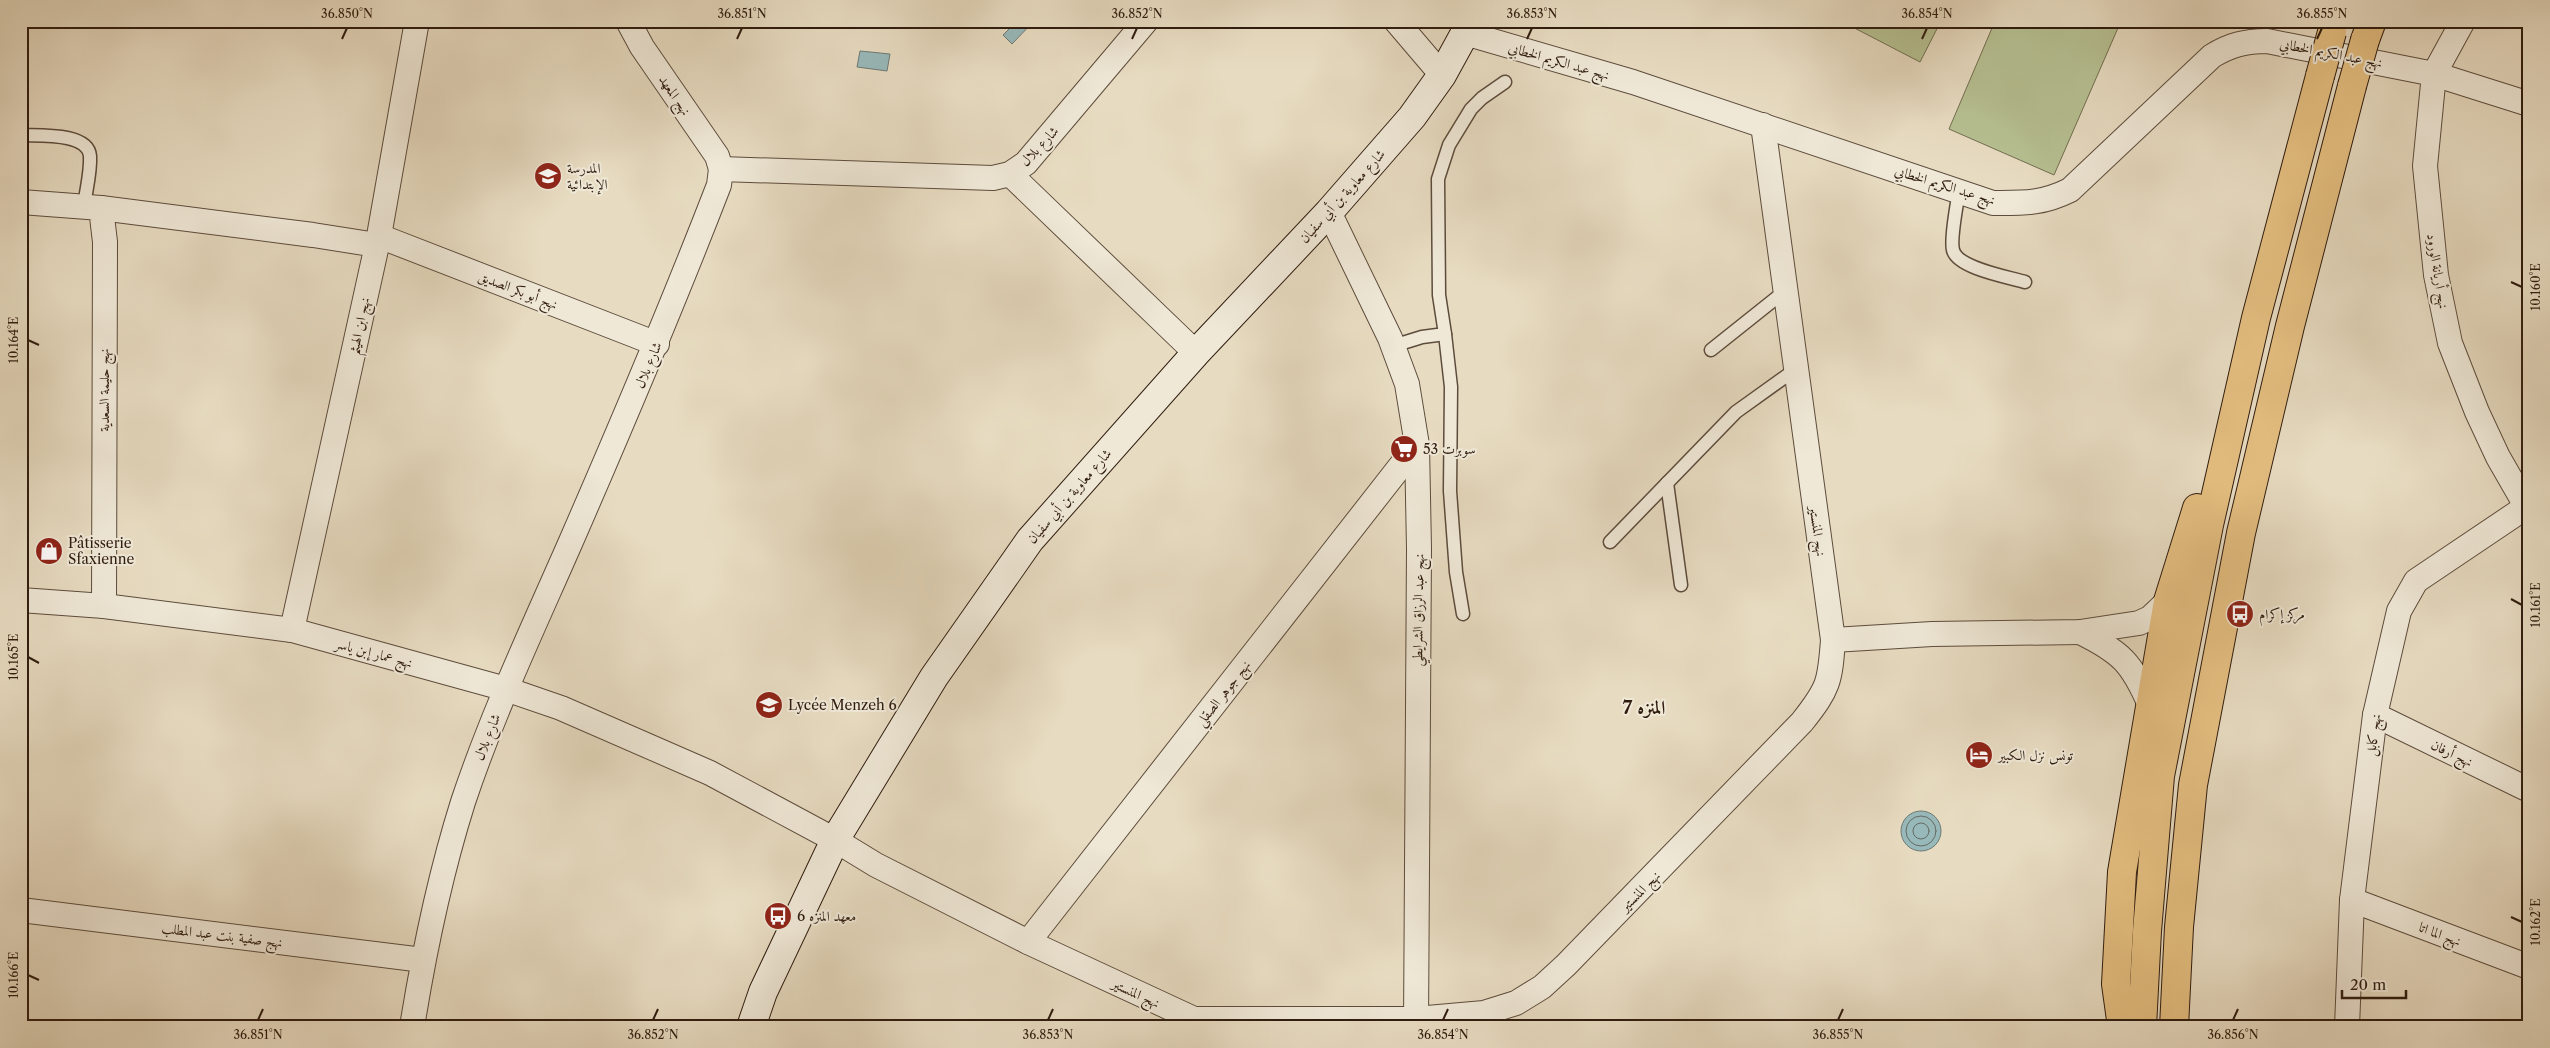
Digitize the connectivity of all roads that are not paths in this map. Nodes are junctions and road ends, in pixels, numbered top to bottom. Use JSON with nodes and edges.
{"nodes":[{"id":1,"x":417,"y":21,"type":"edge"},
{"id":2,"x":628,"y":21,"type":"edge"},
{"id":3,"x":1146,"y":21,"type":"edge"},
{"id":4,"x":1396,"y":21,"type":"edge"},
{"id":5,"x":2463,"y":21,"type":"edge"},
{"id":6,"x":1466,"y":27,"type":"edge"},
{"id":7,"x":2334,"y":27,"type":"edge"},
{"id":8,"x":2368,"y":31,"type":"edge"},
{"id":9,"x":2434,"y":74,"type":"junction"},
{"id":10,"x":1442,"y":75,"type":"junction"},
{"id":11,"x":1505,"y":82,"type":"dead end"},
{"id":12,"x":2529,"y":104,"type":"edge"},
{"id":13,"x":1762,"y":125,"type":"junction"},
{"id":14,"x":21,"y":135,"type":"edge"},
{"id":15,"x":721,"y":169,"type":"junction"},
{"id":16,"x":1010,"y":174,"type":"junction"},
{"id":17,"x":1959,"y":191,"type":"junction"},
{"id":18,"x":21,"y":202,"type":"edge"},
{"id":19,"x":84,"y":206,"type":"junction"},
{"id":20,"x":1330,"y":212,"type":"junction"},
{"id":21,"x":378,"y":241,"type":"junction"},
{"id":22,"x":2025,"y":282,"type":"dead end"},
{"id":23,"x":1785,"y":291,"type":"junction"},
{"id":24,"x":2256,"y":318,"type":"junction"},
{"id":25,"x":1445,"y":334,"type":"junction"},
{"id":26,"x":657,"y":344,"type":"junction"},
{"id":27,"x":1393,"y":346,"type":"junction"},
{"id":28,"x":1711,"y":350,"type":"dead end"},
{"id":29,"x":1196,"y":353,"type":"junction"},
{"id":30,"x":1796,"y":369,"type":"junction"},
{"id":31,"x":1417,"y":445,"type":"junction"},
{"id":32,"x":1668,"y":483,"type":"junction"},
{"id":33,"x":2527,"y":509,"type":"edge"},
{"id":34,"x":1610,"y":542,"type":"dead end"},
{"id":35,"x":1681,"y":585,"type":"dead end"},
{"id":36,"x":21,"y":600,"type":"edge"},
{"id":37,"x":2168,"y":601,"type":"junction"},
{"id":38,"x":104,"y":606,"type":"junction"},
{"id":39,"x":1463,"y":614,"type":"dead end"},
{"id":40,"x":292,"y":630,"type":"junction"},
{"id":41,"x":2080,"y":632,"type":"junction"},
{"id":42,"x":1833,"y":640,"type":"junction"},
{"id":43,"x":506,"y":689,"type":"junction"},
{"id":44,"x":2150,"y":705,"type":"junction"},
{"id":45,"x":2375,"y":715,"type":"junction"},
{"id":46,"x":2529,"y":790,"type":"edge"},
{"id":47,"x":836,"y":840,"type":"junction"},
{"id":48,"x":2352,"y":900,"type":"junction"},
{"id":49,"x":21,"y":910,"type":"edge"},
{"id":50,"x":1028,"y":942,"type":"junction"},
{"id":51,"x":423,"y":960,"type":"junction"},
{"id":52,"x":2529,"y":967,"type":"edge"},
{"id":53,"x":1194,"y":1023,"type":"edge"},
{"id":54,"x":1416,"y":1023,"type":"edge"},
{"id":55,"x":412,"y":1027,"type":"edge"},
{"id":56,"x":750,"y":1027,"type":"edge"},
{"id":57,"x":2122,"y":1027,"type":"edge"},
{"id":58,"x":2142,"y":1027,"type":"edge"},
{"id":59,"x":2174,"y":1027,"type":"edge"},
{"id":60,"x":2347,"y":1027,"type":"edge"}],
"edges":[{"from":1,"to":21,"type":"street","name":"نهج ابن الهيثم"},
{"from":2,"to":15,"type":"street","name":"نهج المعهد"},
{"from":3,"to":16,"type":"street","name":"شارع بلال"},
{"from":4,"to":10,"type":"street"},
{"from":5,"to":9,"type":"street","name":"نهج أريانة الورود"},
{"from":6,"to":10,"type":"main road","name":"شارع معاوية بن أبي سفيان"},
{"from":6,"to":13,"type":"street","name":"نهج عبد الكريم الخطابي"},
{"from":7,"to":24,"type":"highway","bridge":true},
{"from":8,"to":59,"type":"highway","bridge":true},
{"from":9,"to":12,"type":"street","name":"نهج عبد الكريم الخطابي"},
{"from":9,"to":17,"type":"street","name":"نهج عبد الكريم الخطابي"},
{"from":9,"to":33,"type":"street","name":"نهج أريانة الورود"},
{"from":10,"to":20,"type":"main road","name":"شارع معاوية بن أبي سفيان"},
{"from":11,"to":25,"type":"lane"},
{"from":13,"to":17,"type":"street","name":"نهج عبد الكريم الخطابي"},
{"from":13,"to":23,"type":"street","name":"نهج المنستير"},
{"from":14,"to":19,"type":"lane"},
{"from":15,"to":16,"type":"street","name":"شارع بلال"},
{"from":15,"to":26,"type":"street","name":"شارع بلال"},
{"from":16,"to":29,"type":"street"},
{"from":17,"to":22,"type":"lane"},
{"from":18,"to":19,"type":"street"},
{"from":19,"to":21,"type":"street","name":"نهج أبو بكر الصديق"},
{"from":19,"to":38,"type":"street","name":"نهج حليمة السعدية"},
{"from":20,"to":27,"type":"street","name":"نهج عبد الرزاق الشرايطي"},
{"from":20,"to":29,"type":"main road","name":"شارع معاوية بن أبي سفيان"},
{"from":21,"to":26,"type":"street","name":"نهج أبو بكر الصديق"},
{"from":21,"to":40,"type":"street","name":"نهج ابن الهيثم"},
{"from":23,"to":28,"type":"lane"},
{"from":23,"to":30,"type":"street","name":"نهج المنستير"},
{"from":24,"to":37,"type":"highway"},
{"from":24,"to":58,"type":"highway"},
{"from":25,"to":27,"type":"lane"},
{"from":25,"to":39,"type":"lane"},
{"from":26,"to":43,"type":"street","name":"شارع بلال"},
{"from":27,"to":31,"type":"street","name":"نهج عبد الرزاق الشرايطي"},
{"from":29,"to":47,"type":"main road","name":"شارع معاوية بن أبي سفيان"},
{"from":30,"to":32,"type":"lane"},
{"from":30,"to":42,"type":"street","name":"نهج المنستير"},
{"from":31,"to":50,"type":"street","name":"نهج جوهر الصقلي"},
{"from":31,"to":54,"type":"street","name":"نهج عبد الرزاق الشرايطي"},
{"from":32,"to":34,"type":"lane"},
{"from":32,"to":35,"type":"lane"},
{"from":33,"to":45,"type":"street","name":"نهج كابل"},
{"from":36,"to":38,"type":"street","name":"نهج عمار إبن ياسر"},
{"from":37,"to":41,"type":"street"},
{"from":37,"to":44,"type":"highway"},
{"from":38,"to":40,"type":"street","name":"نهج عمار إبن ياسر"},
{"from":40,"to":43,"type":"street","name":"نهج عمار إبن ياسر"},
{"from":41,"to":42,"type":"street"},
{"from":41,"to":44,"type":"street"},
{"from":42,"to":54,"type":"street","name":"نهج المنستير"},
{"from":43,"to":47,"type":"street","name":"نهج عمار إبن ياسر"},
{"from":43,"to":51,"type":"street","name":"شارع بلال"},
{"from":44,"to":57,"type":"highway"},
{"from":45,"to":46,"type":"street","name":"نهج أرفان"},
{"from":45,"to":48,"type":"street","name":"نهج كابل"},
{"from":47,"to":50,"type":"street","name":"نهج المنستير"},
{"from":47,"to":56,"type":"main road","name":"شارع معاوية بن أبي سفيان"},
{"from":48,"to":52,"type":"street","name":"نهج الما اتا"},
{"from":48,"to":60,"type":"street","name":"نهج كابل"},
{"from":49,"to":51,"type":"street","name":"نهج صفية بنت عبد المطلب"},
{"from":50,"to":53,"type":"street","name":"نهج المنستير"},
{"from":51,"to":55,"type":"street","name":"شارع بلال"},
{"from":53,"to":54,"type":"street","name":"نهج المنستير"}]}
